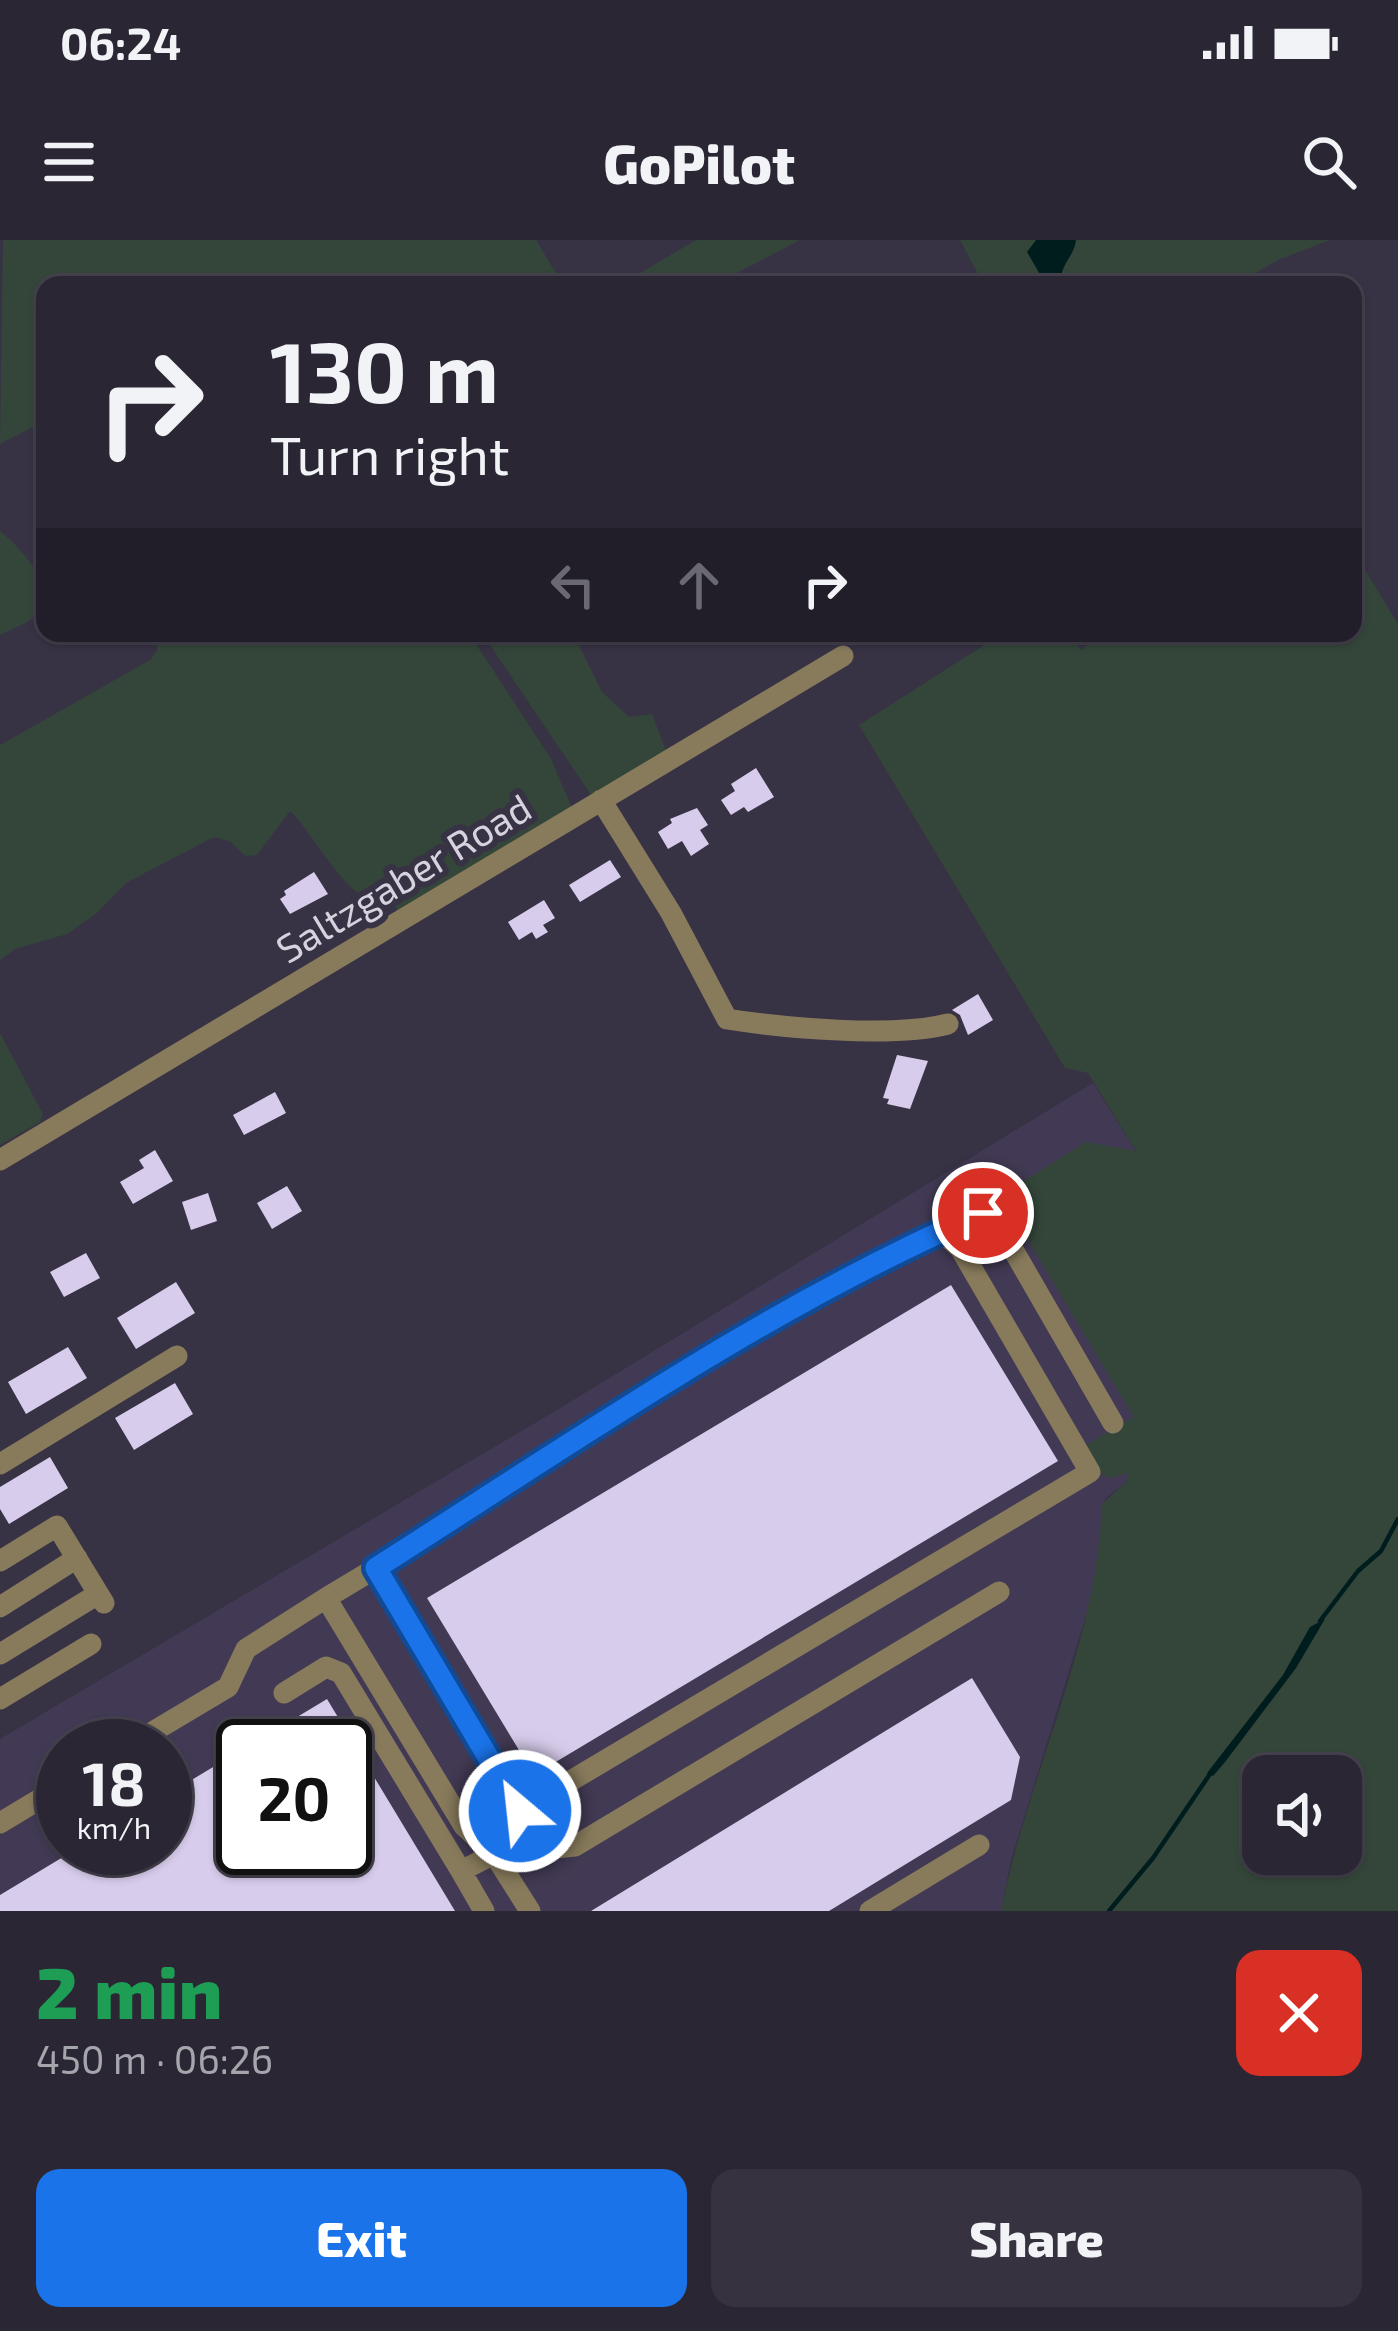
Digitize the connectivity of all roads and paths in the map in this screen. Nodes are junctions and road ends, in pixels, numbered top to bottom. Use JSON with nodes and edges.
{"nodes":[{"id":1,"x":843,"y":656,"type":"dead end"},
{"id":2,"x":601,"y":800,"type":"junction"},
{"id":3,"x":948,"y":1024,"type":"dead end"},
{"id":4,"x":0,"y":1160,"type":"edge"},
{"id":5,"x":940,"y":1231,"type":"junction"},
{"id":6,"x":177,"y":1356,"type":"dead end"},
{"id":7,"x":1113,"y":1424,"type":"dead end"},
{"id":8,"x":0,"y":1464,"type":"edge"},
{"id":9,"x":77,"y":1558,"type":"junction"},
{"id":10,"x":0,"y":1562,"type":"edge"},
{"id":11,"x":376,"y":1568,"type":"junction"},
{"id":12,"x":999,"y":1592,"type":"dead end"},
{"id":13,"x":326,"y":1598,"type":"junction"},
{"id":14,"x":0,"y":1607,"type":"edge"},
{"id":15,"x":92,"y":1644,"type":"dead end"},
{"id":16,"x":0,"y":1654,"type":"edge"},
{"id":17,"x":284,"y":1693,"type":"dead end"},
{"id":18,"x":0,"y":1699,"type":"edge"},
{"id":19,"x":174,"y":1719,"type":"edge"},
{"id":20,"x":36,"y":1801,"type":"edge"},
{"id":21,"x":520,"y":1811,"type":"junction"},
{"id":22,"x":0,"y":1822,"type":"edge"},
{"id":23,"x":979,"y":1845,"type":"dead end"},
{"id":24,"x":494,"y":1854,"type":"junction"},
{"id":25,"x":461,"y":1871,"type":"junction"},
{"id":26,"x":484,"y":1911,"type":"edge"},
{"id":27,"x":530,"y":1911,"type":"edge"},
{"id":28,"x":869,"y":1911,"type":"edge"}],
"edges":[{"from":1,"to":2,"type":"street","name":"Saltzgaber Road"},
{"from":2,"to":3,"type":"street"},
{"from":2,"to":4,"type":"street","name":"Saltzgaber Road"},
{"from":5,"to":7,"type":"street"},
{"from":5,"to":11,"type":"street"},
{"from":5,"to":21,"type":"street"},
{"from":6,"to":8,"type":"street"},
{"from":9,"to":10,"type":"street"},
{"from":9,"to":14,"type":"street"},
{"from":9,"to":16,"type":"street"},
{"from":11,"to":13,"type":"street"},
{"from":11,"to":21,"type":"street"},
{"from":12,"to":24,"type":"street"},
{"from":13,"to":19,"type":"street"},
{"from":13,"to":24,"type":"street"},
{"from":15,"to":18,"type":"street"},
{"from":17,"to":25,"type":"street"},
{"from":20,"to":22,"type":"street"},
{"from":21,"to":24,"type":"street"},
{"from":23,"to":28,"type":"street"},
{"from":24,"to":25,"type":"street"},
{"from":24,"to":27,"type":"street"},
{"from":25,"to":26,"type":"street"}]}
